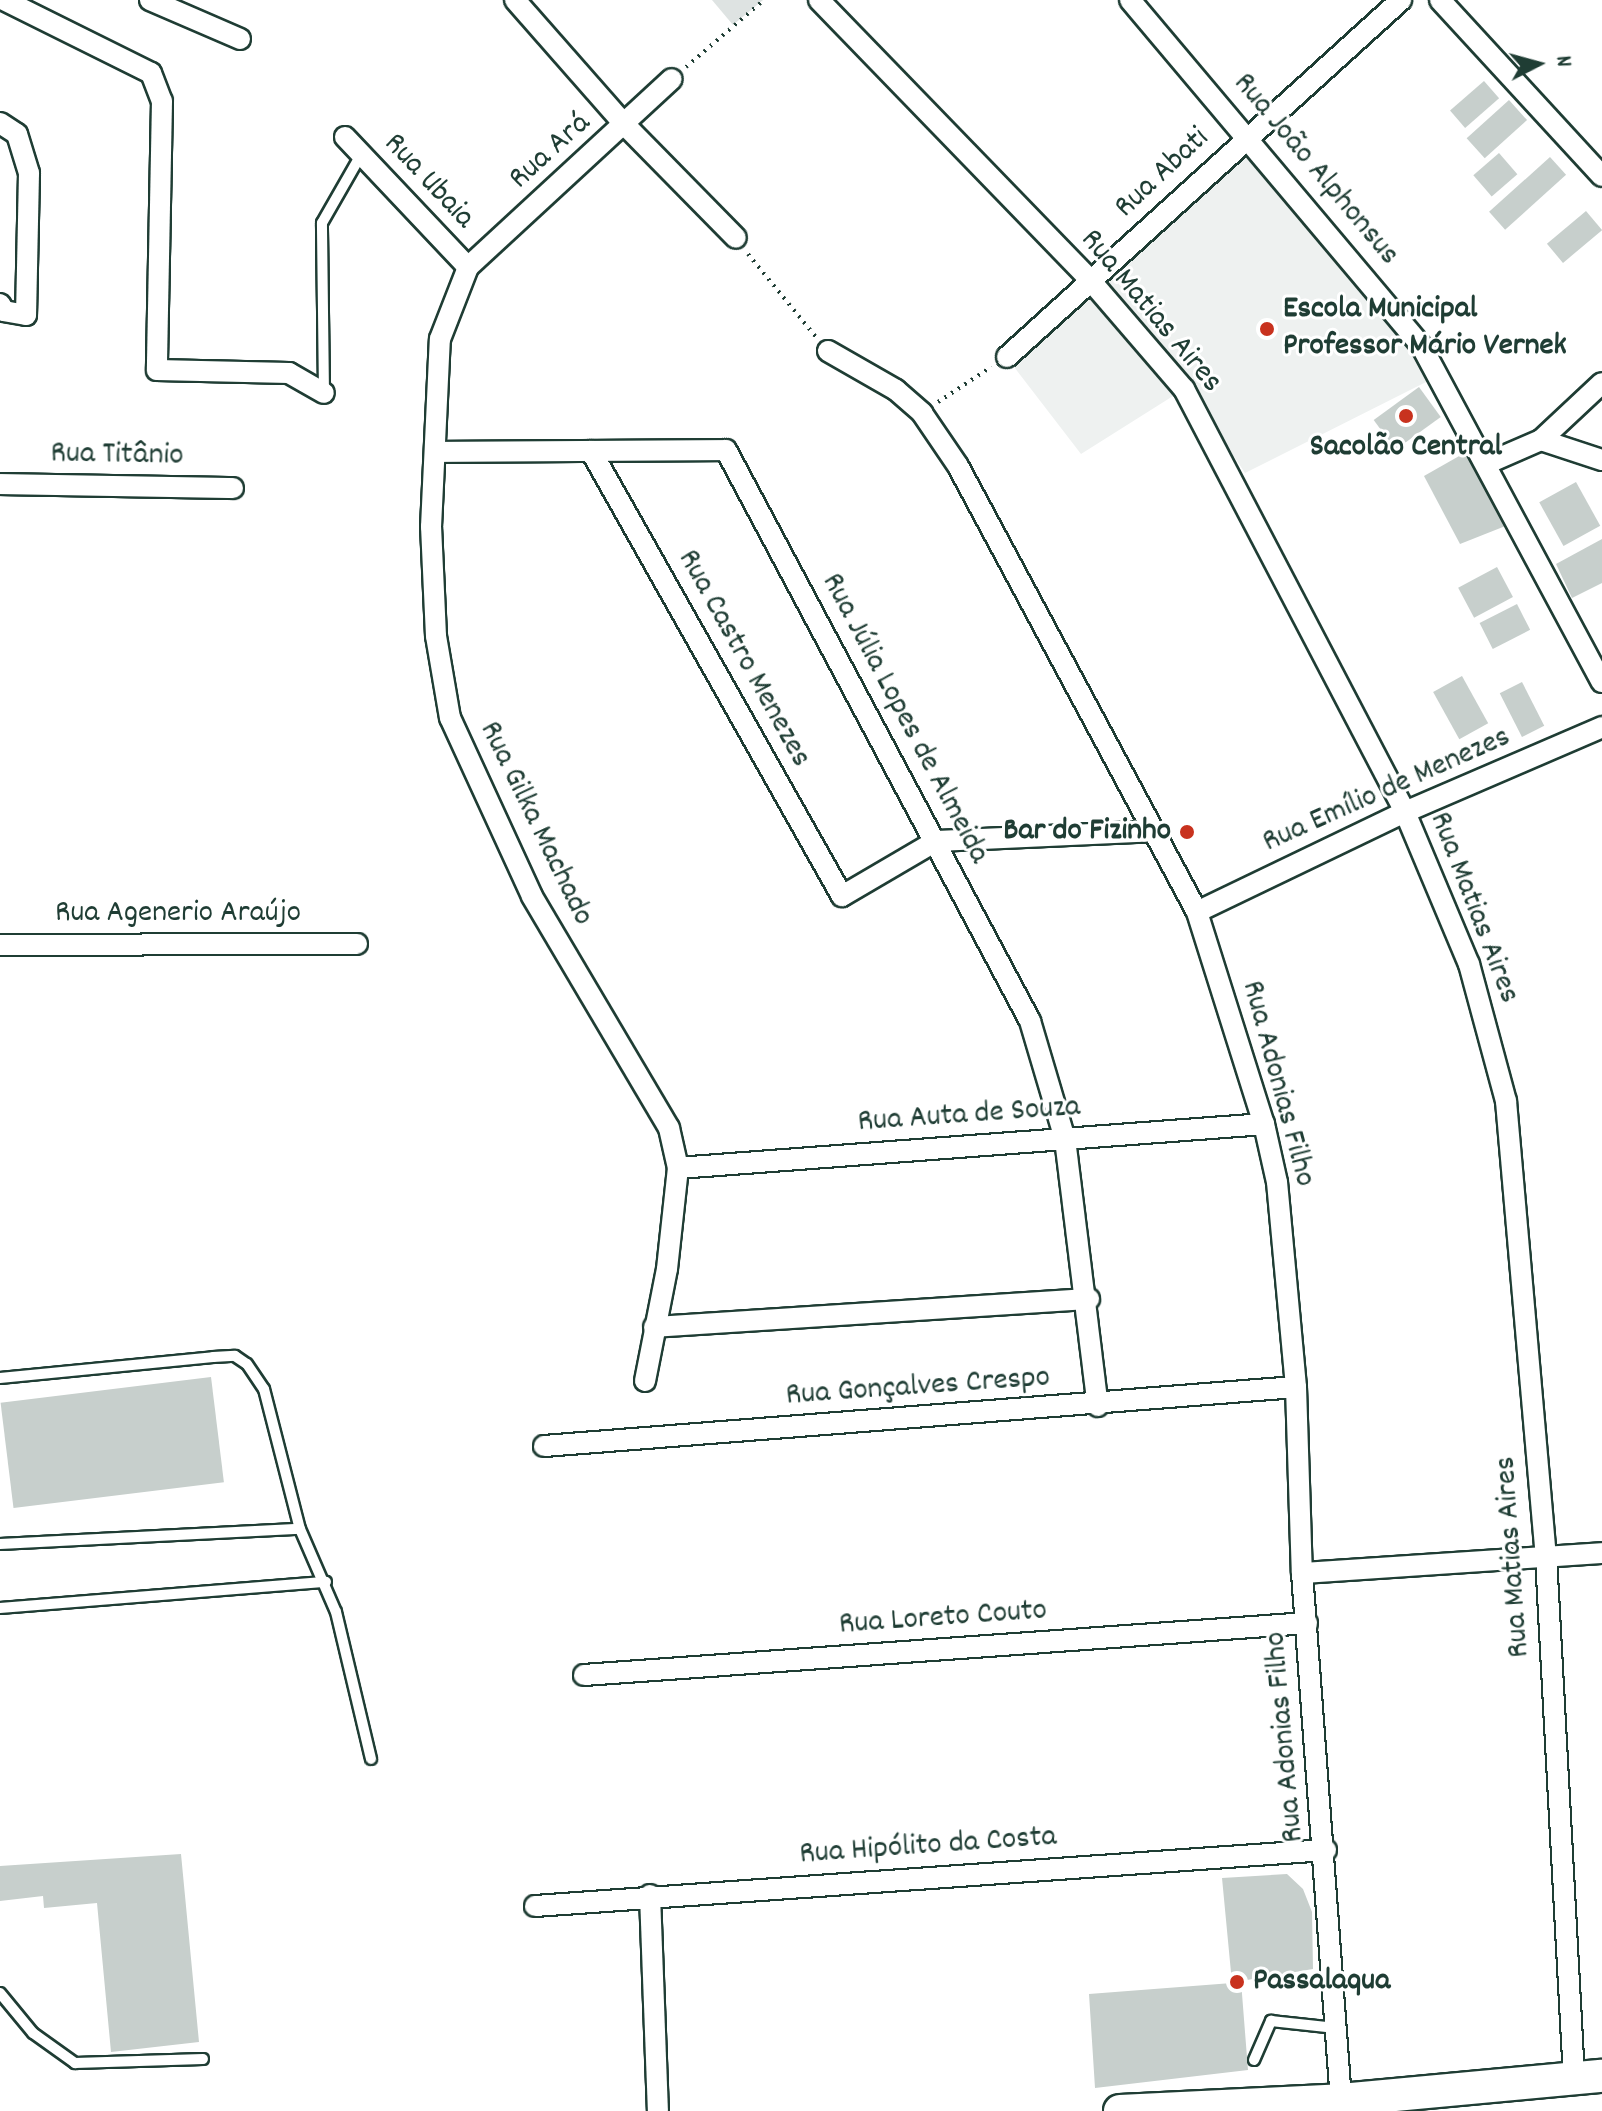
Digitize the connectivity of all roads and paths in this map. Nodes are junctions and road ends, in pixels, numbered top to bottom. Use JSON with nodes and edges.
{"nodes":[{"id":1,"x":4,"y":0,"type":"edge"},
{"id":2,"x":150,"y":0,"type":"edge"},
{"id":3,"x":515,"y":0,"type":"edge"},
{"id":4,"x":764,"y":0,"type":"edge"},
{"id":5,"x":819,"y":0,"type":"edge"},
{"id":6,"x":1130,"y":0,"type":"edge"},
{"id":7,"x":1401,"y":0,"type":"edge"},
{"id":8,"x":1440,"y":0,"type":"edge"},
{"id":9,"x":240,"y":39,"type":"dead end"},
{"id":10,"x":672,"y":79,"type":"joint"},
{"id":11,"x":0,"y":123,"type":"edge"},
{"id":12,"x":625,"y":125,"type":"junction"},
{"id":13,"x":1249,"y":136,"type":"junction"},
{"id":14,"x":345,"y":137,"type":"dead end"},
{"id":15,"x":361,"y":155,"type":"junction"},
{"id":16,"x":1602,"y":176,"type":"edge"},
{"id":17,"x":736,"y":238,"type":"joint"},
{"id":18,"x":468,"y":267,"type":"junction"},
{"id":19,"x":1091,"y":281,"type":"junction"},
{"id":20,"x":0,"y":304,"type":"edge"},
{"id":21,"x":828,"y":351,"type":"joint"},
{"id":22,"x":1007,"y":357,"type":"joint"},
{"id":23,"x":1602,"y":383,"type":"edge"},
{"id":24,"x":324,"y":393,"type":"joint"},
{"id":25,"x":922,"y":413,"type":"junction"},
{"id":26,"x":1541,"y":440,"type":"junction"},
{"id":27,"x":591,"y":451,"type":"junction"},
{"id":28,"x":437,"y":452,"type":"junction"},
{"id":29,"x":1602,"y":460,"type":"edge"},
{"id":30,"x":1488,"y":463,"type":"junction"},
{"id":31,"x":0,"y":484,"type":"edge"},
{"id":32,"x":233,"y":488,"type":"dead end"},
{"id":33,"x":1602,"y":682,"type":"edge"},
{"id":34,"x":1602,"y":727,"type":"edge"},
{"id":35,"x":1405,"y":812,"type":"junction"},
{"id":36,"x":1154,"y":831,"type":"junction"},
{"id":37,"x":936,"y":841,"type":"junction"},
{"id":38,"x":1197,"y":912,"type":"junction"},
{"id":39,"x":357,"y":944,"type":"dead end"},
{"id":40,"x":0,"y":945,"type":"edge"},
{"id":41,"x":1264,"y":1124,"type":"junction"},
{"id":42,"x":1065,"y":1139,"type":"junction"},
{"id":43,"x":678,"y":1168,"type":"junction"},
{"id":44,"x":1089,"y":1299,"type":"junction"},
{"id":45,"x":654,"y":1327,"type":"junction"},
{"id":46,"x":0,"y":1378,"type":"edge"},
{"id":47,"x":645,"y":1381,"type":"dead end"},
{"id":48,"x":1296,"y":1387,"type":"junction"},
{"id":49,"x":1098,"y":1406,"type":"junction"},
{"id":50,"x":544,"y":1446,"type":"dead end"},
{"id":51,"x":300,"y":1529,"type":"junction"},
{"id":52,"x":0,"y":1544,"type":"edge"},
{"id":53,"x":1602,"y":1553,"type":"edge"},
{"id":54,"x":1546,"y":1557,"type":"junction"},
{"id":55,"x":1302,"y":1573,"type":"junction"},
{"id":56,"x":326,"y":1582,"type":"junction"},
{"id":57,"x":0,"y":1608,"type":"edge"},
{"id":58,"x":1307,"y":1623,"type":"junction"},
{"id":59,"x":584,"y":1675,"type":"dead end"},
{"id":60,"x":371,"y":1759,"type":"dead end"},
{"id":61,"x":1326,"y":1850,"type":"junction"},
{"id":62,"x":650,"y":1895,"type":"junction"},
{"id":63,"x":535,"y":1906,"type":"dead end"},
{"id":64,"x":0,"y":1993,"type":"edge"},
{"id":65,"x":1336,"y":2028,"type":"junction"},
{"id":66,"x":203,"y":2059,"type":"dead end"},
{"id":67,"x":1254,"y":2060,"type":"dead end"},
{"id":68,"x":1588,"y":2077,"type":"edge"},
{"id":69,"x":1341,"y":2100,"type":"junction"},
{"id":70,"x":658,"y":2111,"type":"edge"},
{"id":71,"x":1120,"y":2111,"type":"edge"}],
"edges":[{"from":1,"to":24,"type":"street"},
{"from":2,"to":9,"type":"street"},
{"from":3,"to":12,"type":"street"},
{"from":4,"to":10,"type":"path"},
{"from":5,"to":19,"type":"street","name":"Rua Matias Aires"},
{"from":6,"to":13,"type":"street","name":"Rua João Alphonsus"},
{"from":7,"to":13,"type":"street","name":"Rua Abati"},
{"from":8,"to":16,"type":"street"},
{"from":10,"to":12,"type":"street","name":"Rua Ará"},
{"from":11,"to":20,"type":"street"},
{"from":12,"to":17,"type":"street"},
{"from":12,"to":18,"type":"street","name":"Rua Ará"},
{"from":13,"to":19,"type":"street","name":"Rua Abati"},
{"from":13,"to":30,"type":"street","name":"Rua João Alphonsus"},
{"from":14,"to":15,"type":"street","name":"Rua Ubaia"},
{"from":15,"to":18,"type":"street","name":"Rua Ubaia"},
{"from":15,"to":24,"type":"lane"},
{"from":17,"to":21,"type":"path"},
{"from":18,"to":28,"type":"street","name":"Rua Gilka Machado"},
{"from":19,"to":22,"type":"street","name":"Rua Abati"},
{"from":19,"to":35,"type":"street","name":"Rua Matias Aires"},
{"from":21,"to":25,"type":"street","name":"Rua Adonias Filho"},
{"from":22,"to":25,"type":"path"},
{"from":23,"to":26,"type":"street"},
{"from":25,"to":36,"type":"street","name":"Rua Adonias Filho"},
{"from":26,"to":29,"type":"street"},
{"from":26,"to":30,"type":"street"},
{"from":27,"to":28,"type":"street","name":"Rua Júlia Lopes de Almeida"},
{"from":27,"to":37,"type":"street","name":"Rua Júlia Lopes de Almeida"},
{"from":27,"to":37,"type":"street","name":"Rua Castro Menezes"},
{"from":28,"to":43,"type":"street","name":"Rua Gilka Machado"},
{"from":30,"to":33,"type":"street","name":"Rua João Alphonsus"},
{"from":31,"to":32,"type":"street","name":"Rua Titânio"},
{"from":34,"to":35,"type":"street","name":"Rua Emílio de Menezes"},
{"from":35,"to":38,"type":"street","name":"Rua Emílio de Menezes"},
{"from":35,"to":54,"type":"street","name":"Rua Matias Aires"},
{"from":36,"to":37,"type":"street"},
{"from":36,"to":38,"type":"street","name":"Rua Adonias Filho"},
{"from":37,"to":42,"type":"street","name":"Rua Júlia Lopes de Almeida"},
{"from":38,"to":41,"type":"street","name":"Rua Adonias Filho"},
{"from":39,"to":40,"type":"street","name":"Rua Agenerio Araújo"},
{"from":41,"to":42,"type":"street","name":"Rua Auta de Souza"},
{"from":41,"to":48,"type":"street","name":"Rua Adonias Filho"},
{"from":42,"to":43,"type":"street","name":"Rua Auta de Souza"},
{"from":42,"to":44,"type":"street","name":"Rua Júlia Lopes de Almeida"},
{"from":43,"to":45,"type":"street","name":"Rua Gilka Machado"},
{"from":44,"to":45,"type":"street"},
{"from":44,"to":49,"type":"street","name":"Rua Júlia Lopes de Almeida"},
{"from":45,"to":47,"type":"street","name":"Rua Gilka Machado"},
{"from":46,"to":51,"type":"lane"},
{"from":48,"to":49,"type":"street","name":"Rua Gonçalves Crespo"},
{"from":48,"to":55,"type":"street","name":"Rua Adonias Filho"},
{"from":49,"to":50,"type":"street","name":"Rua Gonçalves Crespo"},
{"from":51,"to":52,"type":"lane"},
{"from":51,"to":56,"type":"lane"},
{"from":53,"to":54,"type":"street"},
{"from":54,"to":55,"type":"street"},
{"from":54,"to":68,"type":"street","name":"Rua Matias Aires"},
{"from":55,"to":58,"type":"street","name":"Rua Adonias Filho"},
{"from":56,"to":57,"type":"lane"},
{"from":56,"to":60,"type":"lane"},
{"from":58,"to":59,"type":"street","name":"Rua Loreto Couto"},
{"from":58,"to":61,"type":"street","name":"Rua Adonias Filho"},
{"from":61,"to":62,"type":"street","name":"Rua Hipólito da Costa"},
{"from":61,"to":65,"type":"street","name":"Rua Adonias Filho"},
{"from":62,"to":63,"type":"street","name":"Rua Hipólito da Costa"},
{"from":62,"to":70,"type":"street"},
{"from":64,"to":66,"type":"lane"},
{"from":65,"to":67,"type":"lane"},
{"from":65,"to":69,"type":"street","name":"Rua Adonias Filho"},
{"from":68,"to":69,"type":"main road"},
{"from":69,"to":71,"type":"main road"}]}
